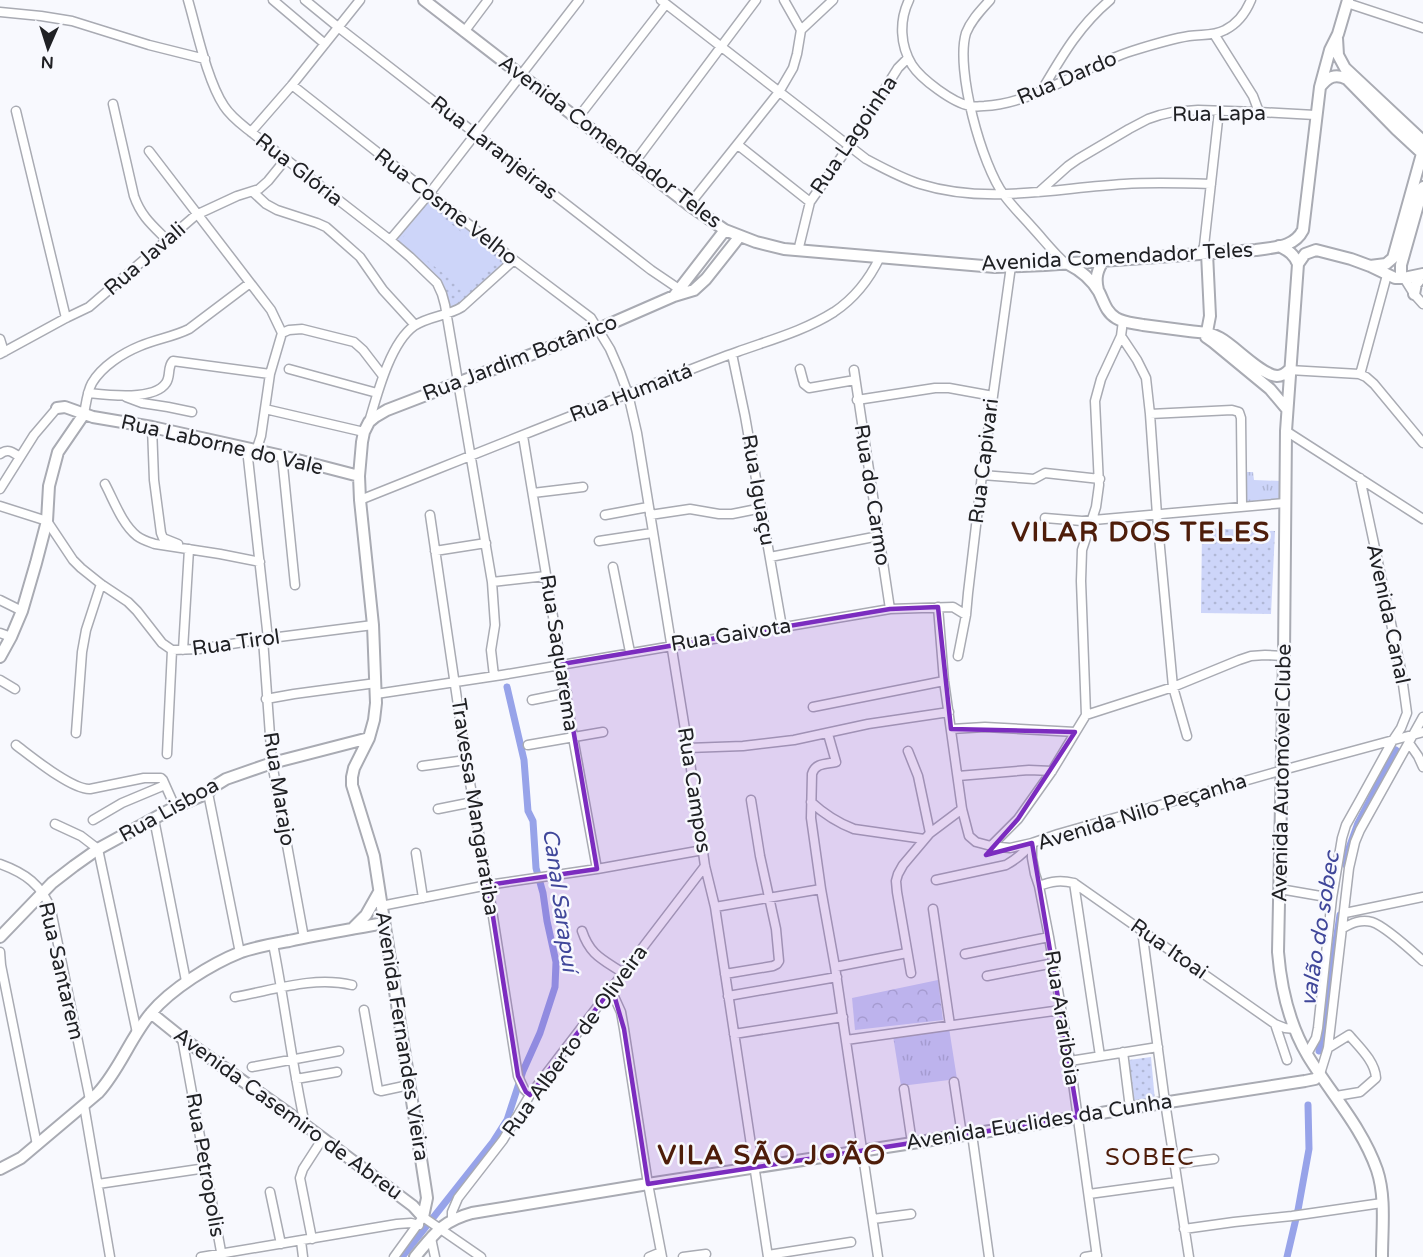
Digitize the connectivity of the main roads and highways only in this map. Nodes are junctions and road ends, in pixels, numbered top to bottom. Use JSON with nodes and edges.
{"nodes":[{"id":1,"x":424,"y":0,"type":"edge"},
{"id":2,"x":1348,"y":1,"type":"edge"},
{"id":3,"x":1338,"y":34,"type":"junction"},
{"id":4,"x":1320,"y":87,"type":"junction"},
{"id":5,"x":1423,"y":141,"type":"edge"},
{"id":6,"x":1422,"y":152,"type":"edge"},
{"id":7,"x":1423,"y":187,"type":"edge"},
{"id":8,"x":725,"y":230,"type":"junction"},
{"id":9,"x":1303,"y":230,"type":"junction"},
{"id":10,"x":740,"y":236,"type":"junction"},
{"id":11,"x":1279,"y":246,"type":"junction"},
{"id":12,"x":1316,"y":250,"type":"junction"},
{"id":13,"x":1204,"y":251,"type":"junction"},
{"id":14,"x":1104,"y":260,"type":"junction"},
{"id":15,"x":1065,"y":263,"type":"junction"},
{"id":16,"x":1298,"y":264,"type":"junction"},
{"id":17,"x":1370,"y":266,"type":"junction"},
{"id":18,"x":1423,"y":274,"type":"edge"},
{"id":19,"x":1404,"y":278,"type":"junction"},
{"id":20,"x":1098,"y":290,"type":"junction"},
{"id":21,"x":679,"y":292,"type":"junction"},
{"id":22,"x":1414,"y":294,"type":"road end"},
{"id":23,"x":1203,"y":334,"type":"junction"},
{"id":24,"x":1289,"y":370,"type":"junction"},
{"id":25,"x":1265,"y":377,"type":"junction"},
{"id":26,"x":57,"y":408,"type":"road end"},
{"id":27,"x":1286,"y":408,"type":"junction"},
{"id":28,"x":84,"y":414,"type":"junction"},
{"id":29,"x":366,"y":427,"type":"joint"},
{"id":30,"x":359,"y":476,"type":"junction"},
{"id":31,"x":0,"y":657,"type":"edge"},
{"id":32,"x":369,"y":738,"type":"junction"},
{"id":33,"x":378,"y":892,"type":"junction"},
{"id":34,"x":384,"y":923,"type":"junction"},
{"id":35,"x":352,"y":929,"type":"junction"},
{"id":36,"x":0,"y":937,"type":"edge"},
{"id":37,"x":151,"y":1013,"type":"junction"},
{"id":38,"x":1315,"y":1074,"type":"junction"},
{"id":39,"x":0,"y":1169,"type":"edge"},
{"id":40,"x":429,"y":1223,"type":"junction"},
{"id":41,"x":416,"y":1257,"type":"edge"},
{"id":42,"x":1382,"y":1257,"type":"edge"}],
"edges":[{"from":1,"to":8,"type":"main road","name":"Avenida Comendador Teles"},
{"from":2,"to":3,"type":"main road"},
{"from":3,"to":4,"type":"main road"},
{"from":3,"to":5,"type":"main road"},
{"from":4,"to":6,"type":"main road"},
{"from":4,"to":9,"type":"main road"},
{"from":6,"to":17,"type":"main road"},
{"from":7,"to":19,"type":"main road"},
{"from":8,"to":10,"type":"main road","name":"Avenida Comendador Teles"},
{"from":8,"to":21,"type":"main road","name":"Rua Jardim Botânico"},
{"from":9,"to":11,"type":"main road","name":"Avenida Comendador Teles"},
{"from":9,"to":12,"type":"main road"},
{"from":10,"to":15,"type":"main road","name":"Avenida Comendador Teles"},
{"from":10,"to":21,"type":"main road","name":"Rua Jardim Botânico"},
{"from":11,"to":13,"type":"main road","name":"Avenida Comendador Teles"},
{"from":11,"to":16,"type":"main road","name":"Avenida Comendador Teles"},
{"from":12,"to":16,"type":"main road"},
{"from":12,"to":17,"type":"main road"},
{"from":13,"to":14,"type":"main road","name":"Avenida Comendador Teles"},
{"from":13,"to":23,"type":"main road"},
{"from":14,"to":15,"type":"main road","name":"Avenida Comendador Teles"},
{"from":14,"to":20,"type":"main road"},
{"from":15,"to":20,"type":"main road"},
{"from":16,"to":24,"type":"main road","name":"Avenida Automóvel Clube"},
{"from":17,"to":19,"type":"main road"},
{"from":18,"to":19,"type":"main road"},
{"from":18,"to":22,"type":"main road"},
{"from":20,"to":23,"type":"main road"},
{"from":21,"to":29,"type":"main road","name":"Rua Jardim Botânico"},
{"from":23,"to":25,"type":"main road"},
{"from":24,"to":25,"type":"main road"},
{"from":24,"to":27,"type":"main road","name":"Avenida Automóvel Clube"},
{"from":25,"to":27,"type":"main road"},
{"from":26,"to":28,"type":"main road","name":"Rua Laborne do Vale"},
{"from":27,"to":38,"type":"main road","name":"Avenida Automóvel Clube"},
{"from":28,"to":30,"type":"main road","name":"Rua Laborne do Vale"},
{"from":28,"to":31,"type":"main road"},
{"from":29,"to":30,"type":"main road","name":"Avenida Fernandes Vieira"},
{"from":30,"to":32,"type":"main road","name":"Avenida Fernandes Vieira"},
{"from":32,"to":33,"type":"main road","name":"Avenida Fernandes Vieira"},
{"from":32,"to":36,"type":"main road","name":"Rua Lisboa"},
{"from":33,"to":34,"type":"main road","name":"Avenida Fernandes Vieira"},
{"from":33,"to":35,"type":"main road","name":"Avenida Fernandes Vieira"},
{"from":34,"to":35,"type":"main road"},
{"from":34,"to":40,"type":"main road","name":"Avenida Fernandes Vieira"},
{"from":35,"to":37,"type":"main road"},
{"from":37,"to":39,"type":"main road"},
{"from":37,"to":40,"type":"main road","name":"Avenida Casemiro de Abreu"},
{"from":38,"to":40,"type":"main road","name":"Avenida Euclides da Cunha"},
{"from":38,"to":42,"type":"main road","name":"Avenida Automóvel Clube"},
{"from":40,"to":41,"type":"main road","name":"Avenida Euclides da Cunha"}]}
